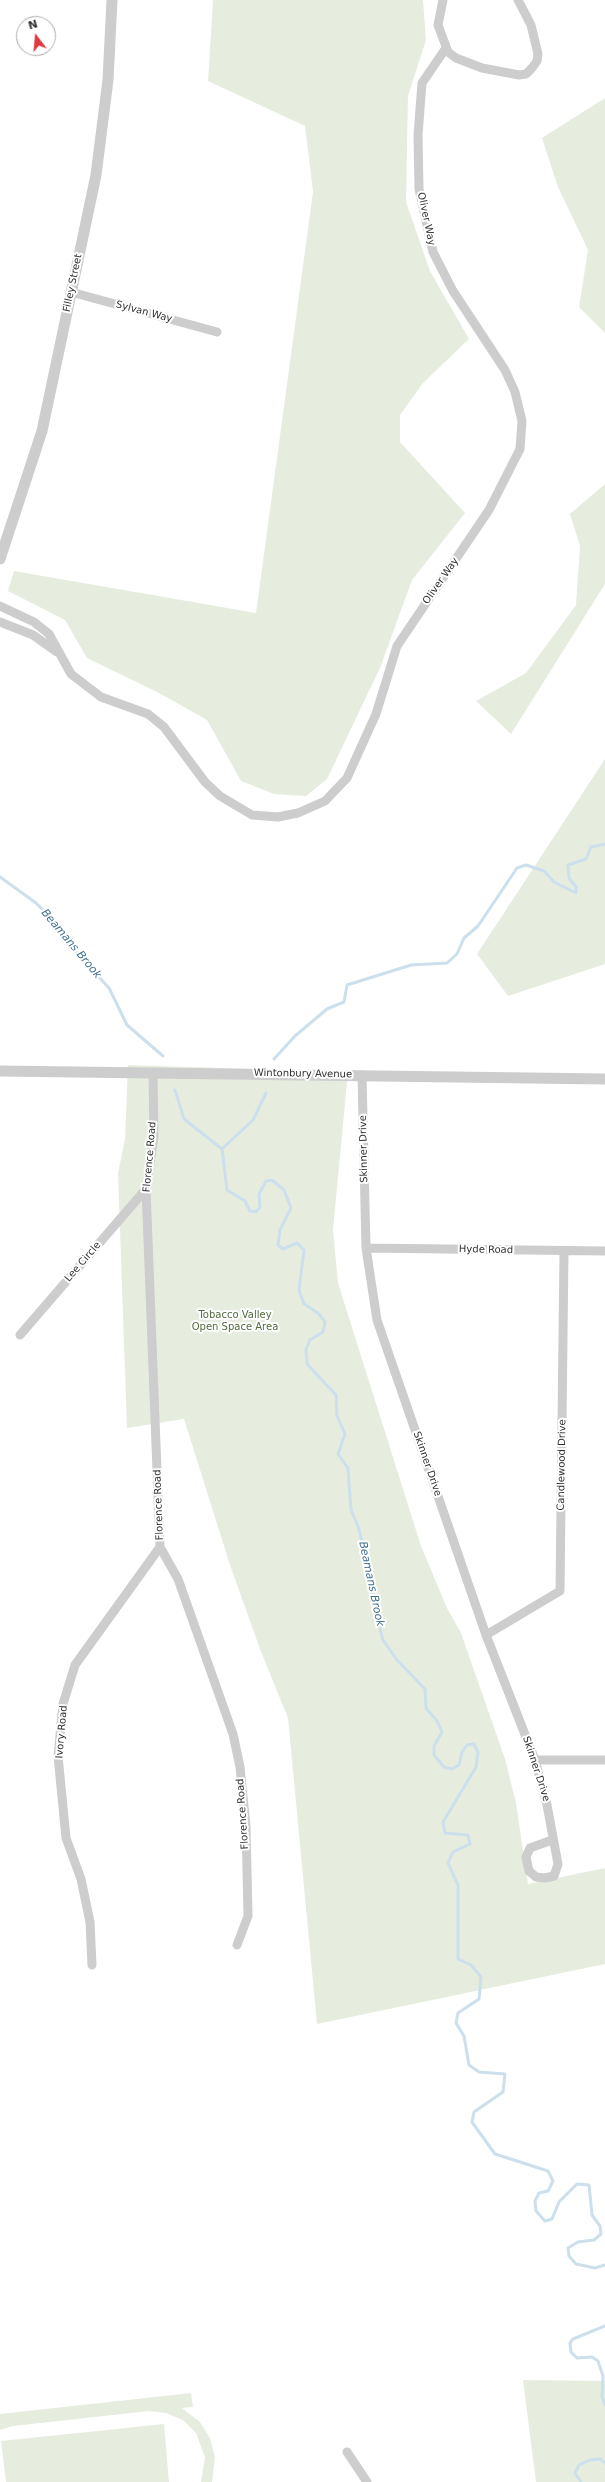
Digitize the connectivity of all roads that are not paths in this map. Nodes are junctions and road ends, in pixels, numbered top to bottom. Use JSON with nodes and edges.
{"nodes":[{"id":1,"x":112,"y":0,"type":"edge"},
{"id":2,"x":443,"y":0,"type":"edge"},
{"id":3,"x":518,"y":0,"type":"edge"},
{"id":4,"x":446,"y":48,"type":"junction"},
{"id":5,"x":71,"y":292,"type":"junction"},
{"id":6,"x":217,"y":332,"type":"dead end"},
{"id":7,"x":0,"y":559,"type":"edge"},
{"id":8,"x":0,"y":606,"type":"edge"},
{"id":9,"x":0,"y":622,"type":"edge"},
{"id":10,"x":58,"y":652,"type":"junction"},
{"id":11,"x":0,"y":1071,"type":"edge"},
{"id":12,"x":153,"y":1072,"type":"junction"},
{"id":13,"x":362,"y":1075,"type":"junction"},
{"id":14,"x":605,"y":1079,"type":"edge"},
{"id":15,"x":146,"y":1189,"type":"junction"},
{"id":16,"x":366,"y":1248,"type":"junction"},
{"id":17,"x":605,"y":1251,"type":"edge"},
{"id":18,"x":564,"y":1252,"type":"junction"},
{"id":19,"x":20,"y":1335,"type":"dead end"},
{"id":20,"x":160,"y":1547,"type":"junction"},
{"id":21,"x":486,"y":1635,"type":"junction"},
{"id":22,"x":535,"y":1760,"type":"junction"},
{"id":23,"x":605,"y":1760,"type":"edge"},
{"id":24,"x":552,"y":1840,"type":"dead end"},
{"id":25,"x":237,"y":1945,"type":"dead end"},
{"id":26,"x":92,"y":1965,"type":"dead end"},
{"id":27,"x":347,"y":2452,"type":"dead end"},
{"id":28,"x":367,"y":2482,"type":"edge"}],
"edges":[{"from":1,"to":5,"type":"street","name":"Filley Street"},
{"from":2,"to":4,"type":"street"},
{"from":3,"to":4,"type":"street"},
{"from":4,"to":10,"type":"street","name":"Oliver Way"},
{"from":5,"to":6,"type":"street","name":"Sylvan Way"},
{"from":5,"to":7,"type":"street","name":"Filley Street"},
{"from":8,"to":10,"type":"street","name":"Oliver Way"},
{"from":9,"to":10,"type":"street","name":"Oliver Way"},
{"from":11,"to":12,"type":"street","name":"Wintonbury Avenue"},
{"from":12,"to":13,"type":"street","name":"Wintonbury Avenue"},
{"from":12,"to":15,"type":"street","name":"Florence Road"},
{"from":13,"to":14,"type":"street","name":"Wintonbury Avenue"},
{"from":13,"to":16,"type":"street","name":"Skinner Drive"},
{"from":15,"to":19,"type":"street","name":"Lee Circle"},
{"from":15,"to":20,"type":"street","name":"Florence Road"},
{"from":16,"to":18,"type":"street","name":"Hyde Road"},
{"from":16,"to":21,"type":"street","name":"Skinner Drive"},
{"from":17,"to":18,"type":"street","name":"Hyde Road"},
{"from":18,"to":21,"type":"street","name":"Candlewood Drive"},
{"from":20,"to":25,"type":"street","name":"Florence Road"},
{"from":20,"to":26,"type":"street","name":"Ivory Road"},
{"from":21,"to":22,"type":"street","name":"Skinner Drive"},
{"from":22,"to":23,"type":"street"},
{"from":22,"to":24,"type":"street","name":"Skinner Drive"},
{"from":27,"to":28,"type":"street"}]}
